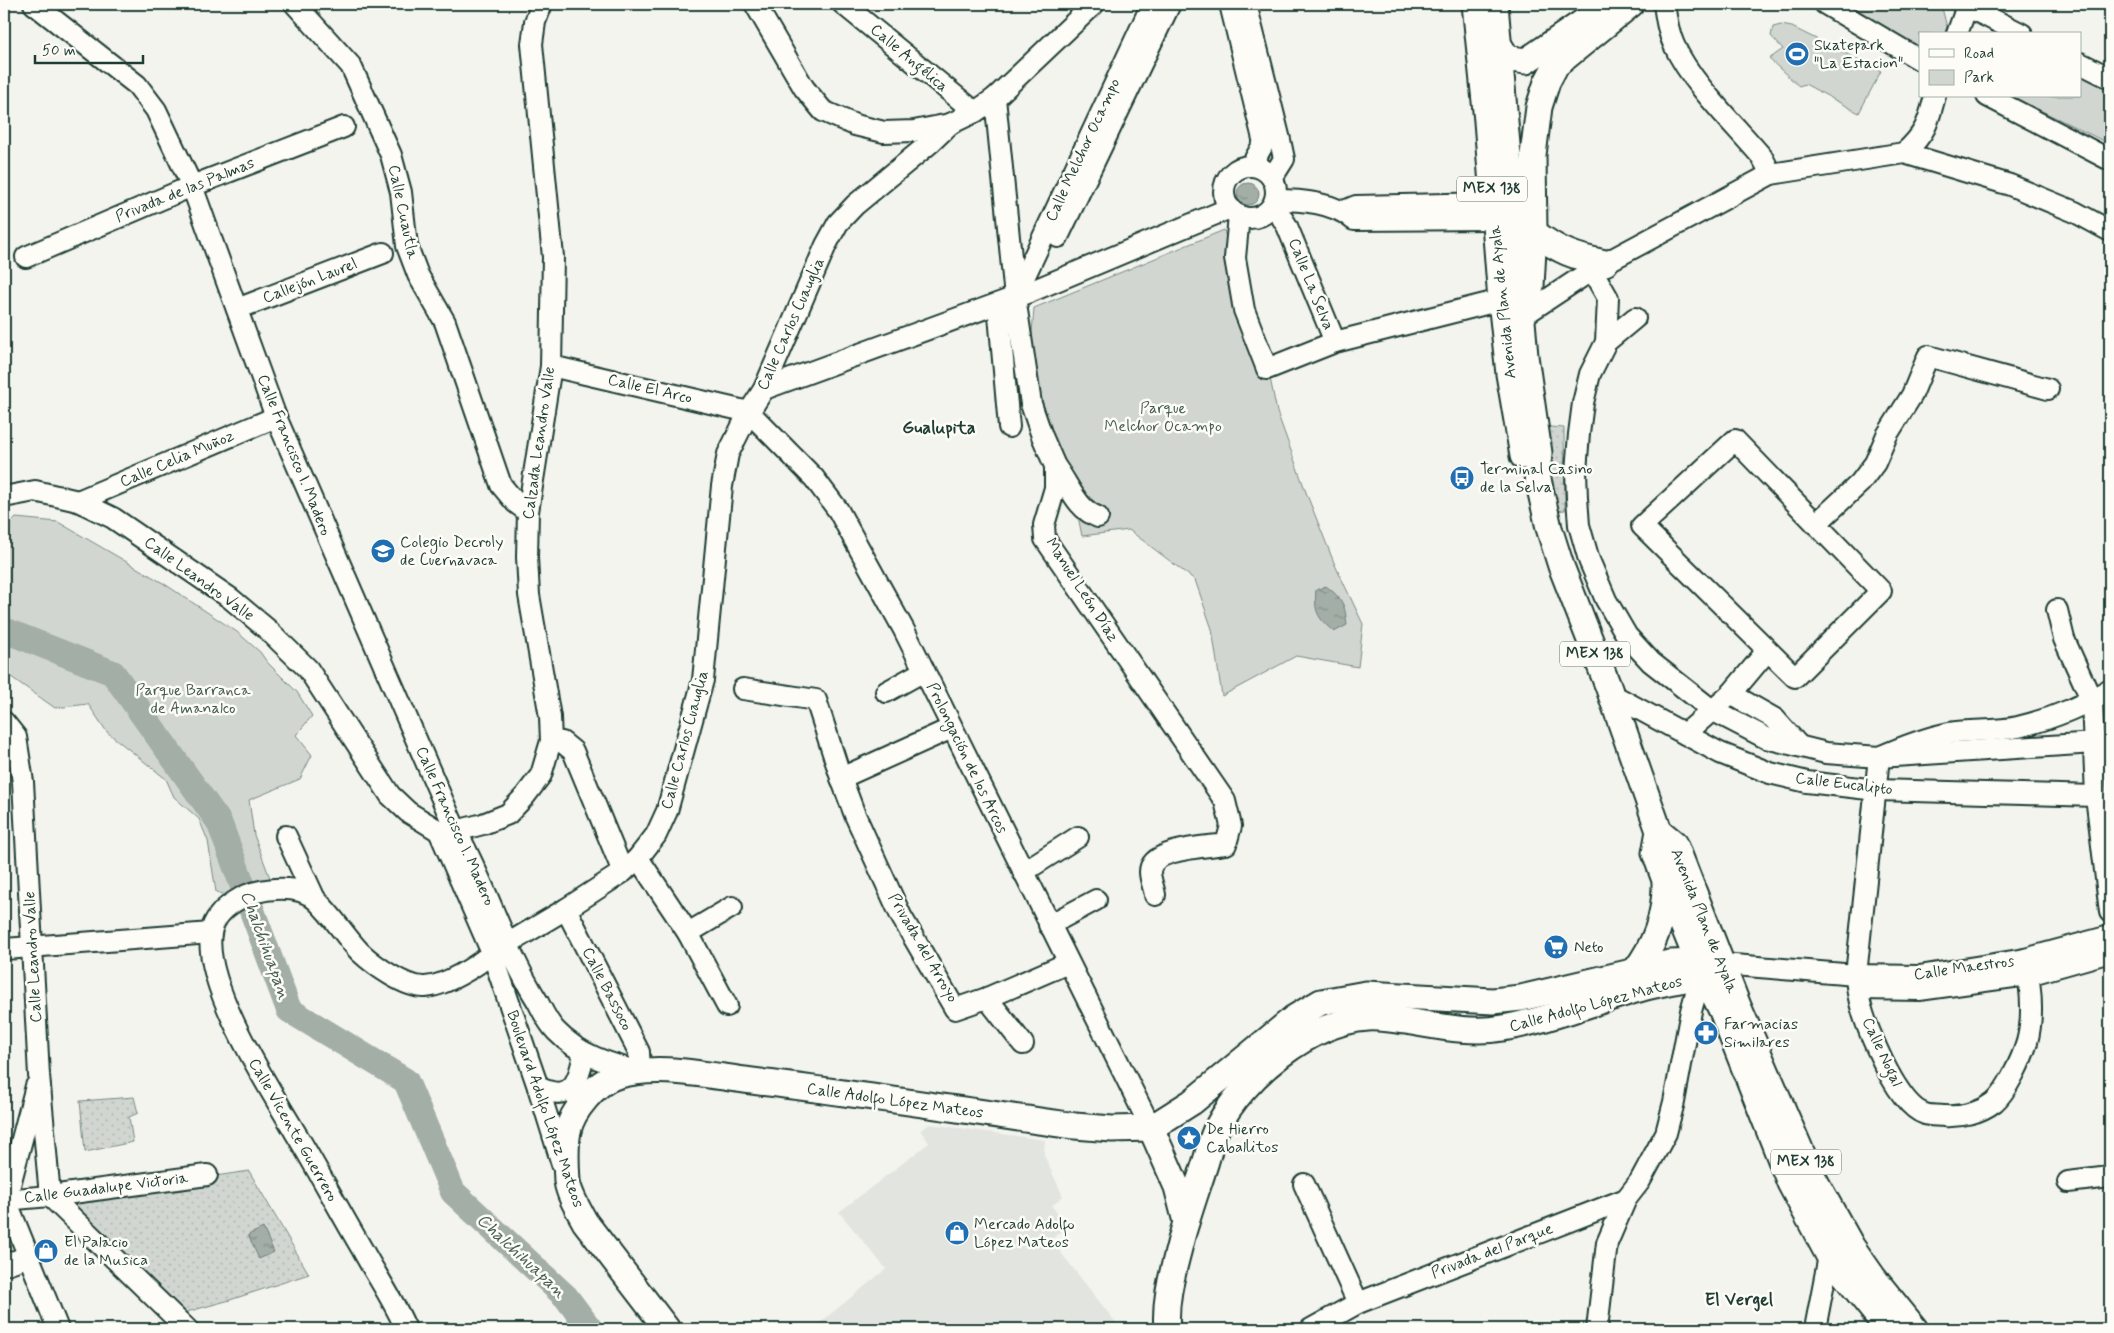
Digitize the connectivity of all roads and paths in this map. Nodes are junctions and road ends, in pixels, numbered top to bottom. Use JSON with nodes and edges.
{"nodes":[{"id":1,"x":34,"y":4,"type":"edge"},
{"id":2,"x":295,"y":4,"type":"edge"},
{"id":3,"x":542,"y":4,"type":"edge"},
{"id":4,"x":755,"y":4,"type":"edge"},
{"id":5,"x":843,"y":4,"type":"edge"},
{"id":6,"x":1094,"y":4,"type":"edge"},
{"id":7,"x":1152,"y":4,"type":"edge"},
{"id":8,"x":1170,"y":4,"type":"edge"},
{"id":9,"x":1230,"y":4,"type":"edge"},
{"id":10,"x":1246,"y":4,"type":"edge"},
{"id":11,"x":1476,"y":4,"type":"edge"},
{"id":12,"x":1495,"y":4,"type":"edge"},
{"id":13,"x":1598,"y":4,"type":"edge"},
{"id":14,"x":1631,"y":4,"type":"edge"},
{"id":15,"x":1664,"y":4,"type":"edge"},
{"id":16,"x":1824,"y":4,"type":"edge"},
{"id":17,"x":1964,"y":5,"type":"edge"},
{"id":18,"x":1957,"y":32,"type":"edge"},
{"id":19,"x":2018,"y":32,"type":"edge"},
{"id":20,"x":1499,"y":45,"type":"junction"},
{"id":21,"x":1919,"y":59,"type":"edge"},
{"id":22,"x":2082,"y":64,"type":"edge"},
{"id":23,"x":2110,"y":78,"type":"edge"},
{"id":24,"x":995,"y":98,"type":"junction"},
{"id":25,"x":1934,"y":98,"type":"edge"},
{"id":26,"x":1991,"y":98,"type":"edge"},
{"id":27,"x":974,"y":112,"type":"junction"},
{"id":28,"x":1505,"y":120,"type":"junction"},
{"id":29,"x":950,"y":124,"type":"junction"},
{"id":30,"x":344,"y":127,"type":"dead end"},
{"id":31,"x":1904,"y":153,"type":"junction"},
{"id":32,"x":1533,"y":157,"type":"junction"},
{"id":33,"x":2110,"y":160,"type":"edge"},
{"id":34,"x":1252,"y":166,"type":"junction"},
{"id":35,"x":1770,"y":174,"type":"junction"},
{"id":36,"x":1272,"y":178,"type":"junction"},
{"id":37,"x":192,"y":186,"type":"junction"},
{"id":38,"x":1499,"y":206,"type":"junction"},
{"id":39,"x":1255,"y":210,"type":"junction"},
{"id":40,"x":2110,"y":231,"type":"edge"},
{"id":41,"x":1534,"y":232,"type":"junction"},
{"id":42,"x":383,"y":253,"type":"dead end"},
{"id":43,"x":26,"y":257,"type":"dead end"},
{"id":44,"x":1599,"y":266,"type":"junction"},
{"id":45,"x":1015,"y":297,"type":"junction"},
{"id":46,"x":1501,"y":300,"type":"junction"},
{"id":47,"x":237,"y":309,"type":"junction"},
{"id":48,"x":1530,"y":311,"type":"junction"},
{"id":49,"x":1635,"y":318,"type":"dead end"},
{"id":50,"x":1335,"y":342,"type":"junction"},
{"id":51,"x":1606,"y":342,"type":"junction"},
{"id":52,"x":1525,"y":356,"type":"junction"},
{"id":53,"x":551,"y":366,"type":"junction"},
{"id":54,"x":764,"y":389,"type":"junction"},
{"id":55,"x":2048,"y":389,"type":"dead end"},
{"id":56,"x":749,"y":412,"type":"junction"},
{"id":57,"x":276,"y":418,"type":"junction"},
{"id":58,"x":1009,"y":427,"type":"dead end"},
{"id":59,"x":1055,"y":466,"type":"junction"},
{"id":60,"x":1537,"y":475,"type":"junction"},
{"id":61,"x":4,"y":497,"type":"edge"},
{"id":62,"x":78,"y":500,"type":"junction"},
{"id":63,"x":528,"y":512,"type":"junction"},
{"id":64,"x":1098,"y":517,"type":"dead end"},
{"id":65,"x":1816,"y":524,"type":"junction"},
{"id":66,"x":2057,"y":610,"type":"dead end"},
{"id":67,"x":1767,"y":651,"type":"junction"},
{"id":68,"x":924,"y":672,"type":"junction"},
{"id":69,"x":742,"y":689,"type":"dead end"},
{"id":70,"x":2110,"y":689,"type":"edge"},
{"id":71,"x":886,"y":692,"type":"dead end"},
{"id":72,"x":1611,"y":694,"type":"junction"},
{"id":73,"x":1731,"y":694,"type":"junction"},
{"id":74,"x":2092,"y":701,"type":"junction"},
{"id":75,"x":1712,"y":710,"type":"junction"},
{"id":76,"x":4,"y":722,"type":"edge"},
{"id":77,"x":952,"y":728,"type":"junction"},
{"id":78,"x":1685,"y":734,"type":"junction"},
{"id":79,"x":551,"y":741,"type":"junction"},
{"id":80,"x":2102,"y":743,"type":"edge"},
{"id":81,"x":1799,"y":746,"type":"junction"},
{"id":82,"x":1879,"y":757,"type":"junction"},
{"id":83,"x":841,"y":778,"type":"junction"},
{"id":84,"x":1877,"y":790,"type":"junction"},
{"id":85,"x":2096,"y":796,"type":"junction"},
{"id":86,"x":447,"y":831,"type":"junction"},
{"id":87,"x":1658,"y":831,"type":"junction"},
{"id":88,"x":286,"y":836,"type":"dead end"},
{"id":89,"x":1078,"y":837,"type":"dead end"},
{"id":90,"x":638,"y":858,"type":"junction"},
{"id":91,"x":623,"y":872,"type":"junction"},
{"id":92,"x":1023,"y":872,"type":"junction"},
{"id":93,"x":1666,"y":883,"type":"junction"},
{"id":94,"x":1156,"y":895,"type":"dead end"},
{"id":95,"x":307,"y":896,"type":"junction"},
{"id":96,"x":1096,"y":900,"type":"dead end"},
{"id":97,"x":732,"y":907,"type":"dead end"},
{"id":98,"x":566,"y":909,"type":"junction"},
{"id":99,"x":2110,"y":912,"type":"edge"},
{"id":100,"x":1049,"y":925,"type":"junction"},
{"id":101,"x":213,"y":926,"type":"junction"},
{"id":102,"x":688,"y":934,"type":"junction"},
{"id":103,"x":2110,"y":936,"type":"edge"},
{"id":104,"x":37,"y":947,"type":"junction"},
{"id":105,"x":4,"y":949,"type":"edge"},
{"id":106,"x":499,"y":949,"type":"junction"},
{"id":107,"x":2110,"y":952,"type":"edge"},
{"id":108,"x":1068,"y":963,"type":"junction"},
{"id":109,"x":2027,"y":967,"type":"junction"},
{"id":110,"x":1635,"y":970,"type":"junction"},
{"id":111,"x":1713,"y":970,"type":"junction"},
{"id":112,"x":1856,"y":982,"type":"junction"},
{"id":113,"x":987,"y":998,"type":"junction"},
{"id":114,"x":727,"y":1006,"type":"dead end"},
{"id":115,"x":1023,"y":1044,"type":"dead end"},
{"id":116,"x":584,"y":1053,"type":"junction"},
{"id":117,"x":640,"y":1072,"type":"junction"},
{"id":118,"x":39,"y":1075,"type":"junction"},
{"id":119,"x":538,"y":1087,"type":"junction"},
{"id":120,"x":1151,"y":1128,"type":"junction"},
{"id":121,"x":207,"y":1175,"type":"dead end"},
{"id":122,"x":2110,"y":1177,"type":"edge"},
{"id":123,"x":568,"y":1182,"type":"junction"},
{"id":124,"x":2068,"y":1182,"type":"dead end"},
{"id":125,"x":1304,"y":1184,"type":"dead end"},
{"id":126,"x":50,"y":1196,"type":"junction"},
{"id":127,"x":4,"y":1198,"type":"edge"},
{"id":128,"x":1626,"y":1199,"type":"junction"},
{"id":129,"x":1186,"y":1222,"type":"junction"},
{"id":130,"x":28,"y":1256,"type":"junction"},
{"id":131,"x":1830,"y":1256,"type":"junction"},
{"id":132,"x":4,"y":1265,"type":"edge"},
{"id":133,"x":1358,"y":1303,"type":"junction"},
{"id":134,"x":58,"y":1329,"type":"edge"},
{"id":135,"x":187,"y":1329,"type":"edge"},
{"id":136,"x":406,"y":1329,"type":"edge"},
{"id":137,"x":667,"y":1329,"type":"edge"},
{"id":138,"x":1167,"y":1329,"type":"edge"},
{"id":139,"x":1311,"y":1329,"type":"edge"},
{"id":140,"x":1597,"y":1329,"type":"edge"},
{"id":141,"x":1815,"y":1329,"type":"edge"},
{"id":142,"x":1888,"y":1329,"type":"edge"},
{"id":143,"x":1915,"y":1329,"type":"edge"}],
"edges":[{"from":1,"to":37,"type":"street","name":"Calle Francisco I. Madero"},
{"from":2,"to":63,"type":"street","name":"Calle Cuautla"},
{"from":3,"to":53,"type":"street","name":"Calzada Leandro Valle"},
{"from":4,"to":29,"type":"street"},
{"from":5,"to":27,"type":"street","name":"Calle Angélica"},
{"from":6,"to":24,"type":"street"},
{"from":7,"to":45,"type":"street","name":"Calle Melchor Ocampo"},
{"from":8,"to":45,"type":"street","name":"Calle Melchor Ocampo"},
{"from":9,"to":34,"type":"street"},
{"from":10,"to":36,"type":"street"},
{"from":11,"to":38,"type":"main road","name":"Avenida Plan de Ayala","number":"MEX 138"},
{"from":12,"to":20,"type":"main road","name":"Avenida Plan de Ayala","number":"MEX 138"},
{"from":13,"to":20,"type":"main road"},
{"from":14,"to":32,"type":"main road"},
{"from":15,"to":35,"type":"street"},
{"from":16,"to":21,"type":"street"},
{"from":17,"to":18,"type":"street"},
{"from":17,"to":19,"type":"street"},
{"from":20,"to":28,"type":"main road","name":"Avenida Plan de Ayala","number":"MEX 138"},
{"from":22,"to":23,"type":"street"},
{"from":24,"to":27,"type":"street"},
{"from":24,"to":45,"type":"street"},
{"from":25,"to":31,"type":"street"},
{"from":26,"to":33,"type":"street"},
{"from":27,"to":29,"type":"street"},
{"from":28,"to":32,"type":"main road"},
{"from":28,"to":38,"type":"main road","name":"Avenida Plan de Ayala","number":"MEX 138"},
{"from":29,"to":54,"type":"street","name":"Calle Carlos Cuauglia"},
{"from":30,"to":37,"type":"street","name":"Privada de las Palmas"},
{"from":31,"to":35,"type":"street"},
{"from":31,"to":40,"type":"street"},
{"from":32,"to":38,"type":"main road"},
{"from":32,"to":41,"type":"main road"},
{"from":34,"to":36,"type":"street"},
{"from":34,"to":39,"type":"street"},
{"from":35,"to":44,"type":"street"},
{"from":36,"to":39,"type":"street"},
{"from":37,"to":43,"type":"street","name":"Privada de las Palmas"},
{"from":37,"to":47,"type":"street","name":"Calle Francisco I. Madero"},
{"from":38,"to":39,"type":"street"},
{"from":38,"to":46,"type":"main road","name":"Avenida Plan de Ayala","number":"MEX 138"},
{"from":38,"to":52,"type":"main road","name":"Avenida Plan de Ayala","number":"MEX 138"},
{"from":39,"to":45,"type":"street"},
{"from":39,"to":50,"type":"street","name":"Calle La Selva"},
{"from":39,"to":50,"type":"street"},
{"from":41,"to":44,"type":"main road"},
{"from":41,"to":48,"type":"main road"},
{"from":42,"to":47,"type":"street","name":"Callejón Laurel"},
{"from":44,"to":48,"type":"street"},
{"from":44,"to":51,"type":"street"},
{"from":45,"to":54,"type":"street"},
{"from":45,"to":58,"type":"street"},
{"from":45,"to":59,"type":"street","name":"Manuel León Díaz"},
{"from":46,"to":50,"type":"street"},
{"from":46,"to":60,"type":"main road","name":"Avenida Plan de Ayala","number":"MEX 138"},
{"from":47,"to":57,"type":"street","name":"Calle Francisco I. Madero"},
{"from":48,"to":52,"type":"main road"},
{"from":49,"to":51,"type":"street"},
{"from":51,"to":75,"type":"street"},
{"from":52,"to":60,"type":"main road","name":"Avenida Plan de Ayala","number":"MEX 138"},
{"from":53,"to":56,"type":"street","name":"Calle El Arco"},
{"from":53,"to":63,"type":"street","name":"Calzada Leandro Valle"},
{"from":54,"to":56,"type":"street","name":"Calle Carlos Cuauglia"},
{"from":55,"to":65,"type":"street"},
{"from":56,"to":68,"type":"street","name":"Prolongación de los Arcos"},
{"from":56,"to":90,"type":"street","name":"Calle Carlos Cuauglia"},
{"from":57,"to":62,"type":"street","name":"Calle Celia Muñoz"},
{"from":57,"to":86,"type":"street","name":"Calle Francisco I. Madero"},
{"from":59,"to":64,"type":"street"},
{"from":59,"to":94,"type":"street","name":"Manuel León Díaz"},
{"from":60,"to":72,"type":"main road","name":"Avenida Plan de Ayala","number":"MEX 138"},
{"from":61,"to":62,"type":"street","name":"Calle Leandro Valle"},
{"from":62,"to":86,"type":"street","name":"Calle Leandro Valle"},
{"from":63,"to":79,"type":"street","name":"Calzada Leandro Valle"},
{"from":65,"to":67,"type":"street"},
{"from":65,"to":67,"type":"street"},
{"from":66,"to":74,"type":"street"},
{"from":67,"to":73,"type":"street"},
{"from":68,"to":71,"type":"street"},
{"from":68,"to":77,"type":"street","name":"Prolongación de los Arcos"},
{"from":69,"to":83,"type":"street","name":"Privada del Arroyo"},
{"from":70,"to":74,"type":"street"},
{"from":72,"to":78,"type":"street","name":"Calle Eucalipto"},
{"from":72,"to":87,"type":"main road","name":"Avenida Plan de Ayala","number":"MEX 138"},
{"from":73,"to":75,"type":"street"},
{"from":73,"to":81,"type":"street"},
{"from":74,"to":80,"type":"street"},
{"from":74,"to":82,"type":"street"},
{"from":75,"to":78,"type":"street"},
{"from":75,"to":81,"type":"street"},
{"from":76,"to":104,"type":"street","name":"Calle Leandro Valle"},
{"from":77,"to":83,"type":"street"},
{"from":77,"to":92,"type":"street","name":"Prolongación de los Arcos"},
{"from":78,"to":84,"type":"street","name":"Calle Eucalipto"},
{"from":79,"to":86,"type":"street","name":"Calzada Leandro Valle"},
{"from":79,"to":91,"type":"street"},
{"from":80,"to":82,"type":"street"},
{"from":80,"to":85,"type":"street"},
{"from":81,"to":82,"type":"street"},
{"from":82,"to":84,"type":"street","name":"Calle Nogal"},
{"from":83,"to":113,"type":"street","name":"Privada del Arroyo"},
{"from":84,"to":85,"type":"street","name":"Calle Eucalipto"},
{"from":84,"to":112,"type":"street","name":"Calle Nogal"},
{"from":85,"to":99,"type":"street"},
{"from":86,"to":106,"type":"street","name":"Calle Francisco I. Madero"},
{"from":87,"to":93,"type":"main road","name":"Avenida Plan de Ayala","number":"MEX 138"},
{"from":87,"to":111,"type":"main road","name":"Avenida Plan de Ayala","number":"MEX 138"},
{"from":88,"to":95,"type":"street","name":"Calle Carlos Cuauglia"},
{"from":89,"to":92,"type":"street"},
{"from":90,"to":91,"type":"street","name":"Calle Carlos Cuauglia"},
{"from":90,"to":102,"type":"street"},
{"from":91,"to":98,"type":"street","name":"Calle Carlos Cuauglia"},
{"from":92,"to":100,"type":"street","name":"Prolongación de los Arcos"},
{"from":93,"to":110,"type":"main road"},
{"from":93,"to":111,"type":"main road","name":"Avenida Plan de Ayala","number":"MEX 138"},
{"from":95,"to":101,"type":"street"},
{"from":95,"to":106,"type":"street","name":"Calle Carlos Cuauglia"},
{"from":96,"to":100,"type":"street"},
{"from":97,"to":102,"type":"street"},
{"from":98,"to":106,"type":"street","name":"Calle Carlos Cuauglia"},
{"from":98,"to":117,"type":"street","name":"Calle Bassoco"},
{"from":100,"to":108,"type":"street","name":"Prolongación de los Arcos"},
{"from":101,"to":104,"type":"street"},
{"from":101,"to":136,"type":"street","name":"Calle Vicente Guerrero"},
{"from":102,"to":114,"type":"street"},
{"from":103,"to":109,"type":"street","name":"Calle Maestros"},
{"from":104,"to":105,"type":"street"},
{"from":104,"to":118,"type":"street","name":"Calle Leandro Valle"},
{"from":106,"to":116,"type":"street","name":"Calle Adolfo López Mateos"},
{"from":106,"to":119,"type":"street","name":"Boulevard Adolfo López Mateos"},
{"from":107,"to":109,"type":"street","name":"Calle Maestros"},
{"from":108,"to":113,"type":"street","name":"Privada del Arroyo"},
{"from":108,"to":120,"type":"street","name":"Prolongación de los Arcos"},
{"from":109,"to":112,"type":"street","name":"Calle Maestros"},
{"from":109,"to":112,"type":"street","name":"Calle Nogal"},
{"from":110,"to":111,"type":"main road","name":"Calle Adolfo López Mateos"},
{"from":110,"to":120,"type":"main road","name":"Calle Adolfo López Mateos"},
{"from":111,"to":112,"type":"street","name":"Calle Maestros"},
{"from":111,"to":128,"type":"street"},
{"from":111,"to":129,"type":"main road","name":"Calle Adolfo López Mateos"},
{"from":111,"to":131,"type":"main road","name":"Avenida Plan de Ayala","number":"MEX 138"},
{"from":111,"to":143,"type":"main road","name":"Avenida Plan de Ayala","number":"MEX 138"},
{"from":113,"to":115,"type":"street"},
{"from":116,"to":117,"type":"street","name":"Calle Adolfo López Mateos"},
{"from":116,"to":119,"type":"street"},
{"from":117,"to":120,"type":"main road","name":"Calle Adolfo López Mateos"},
{"from":117,"to":123,"type":"main road","name":"Calle Adolfo López Mateos"},
{"from":118,"to":126,"type":"street","name":"Calle Leandro Valle"},
{"from":118,"to":127,"type":"street"},
{"from":119,"to":123,"type":"street","name":"Boulevard Adolfo López Mateos"},
{"from":120,"to":129,"type":"main road","name":"Calle Adolfo López Mateos"},
{"from":121,"to":126,"type":"street","name":"Calle Guadalupe Victoria"},
{"from":122,"to":124,"type":"street"},
{"from":123,"to":137,"type":"main road","name":"Boulevard Adolfo López Mateos"},
{"from":125,"to":133,"type":"street"},
{"from":126,"to":127,"type":"street","name":"Calle Guadalupe Victoria"},
{"from":126,"to":135,"type":"street"},
{"from":127,"to":130,"type":"street"},
{"from":128,"to":133,"type":"street","name":"Privada del Parque"},
{"from":128,"to":140,"type":"street"},
{"from":129,"to":138,"type":"main road","name":"Calle Adolfo López Mateos"},
{"from":130,"to":132,"type":"street"},
{"from":130,"to":134,"type":"street"},
{"from":131,"to":141,"type":"street"},
{"from":131,"to":142,"type":"main road","name":"Avenida Plan de Ayala","number":"MEX 138"},
{"from":133,"to":139,"type":"street","name":"Privada del Parque"}]}
